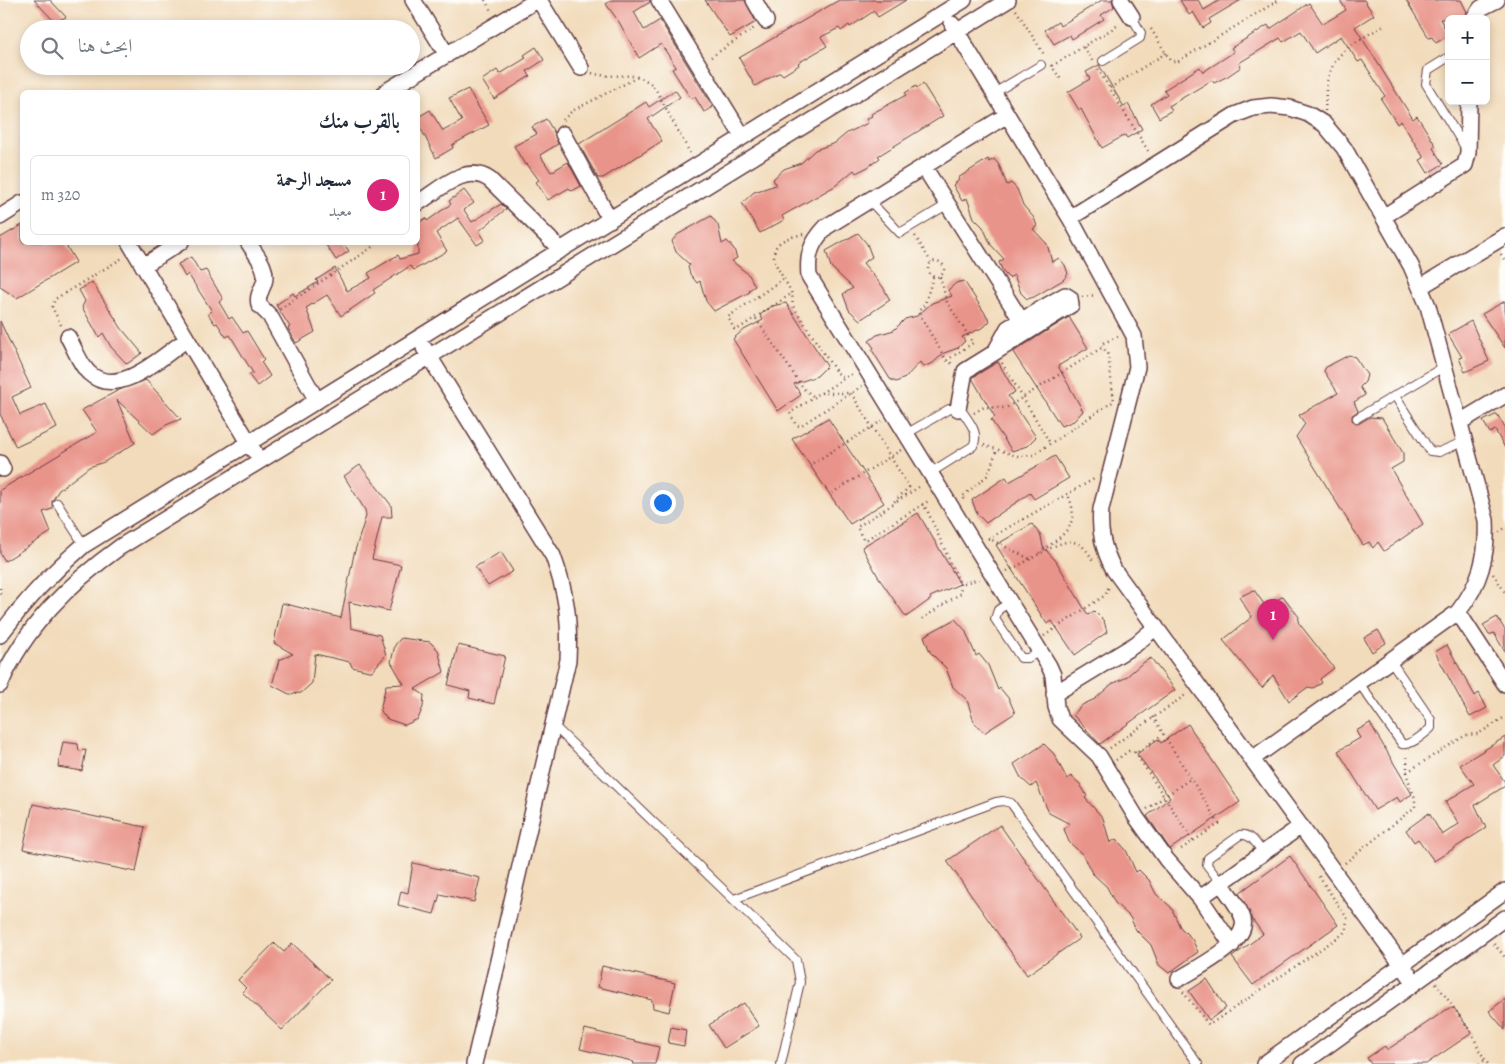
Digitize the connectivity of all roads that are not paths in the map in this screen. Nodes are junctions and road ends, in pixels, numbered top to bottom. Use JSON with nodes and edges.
{"nodes":[{"id":1,"x":413,"y":0,"type":"edge"},
{"id":2,"x":538,"y":0,"type":"edge"},
{"id":3,"x":659,"y":0,"type":"edge"},
{"id":4,"x":754,"y":0,"type":"edge"},
{"id":5,"x":964,"y":0,"type":"edge"},
{"id":6,"x":1121,"y":0,"type":"edge"},
{"id":7,"x":1497,"y":0,"type":"edge"},
{"id":8,"x":1012,"y":4,"type":"edge"},
{"id":9,"x":944,"y":12,"type":"junction"},
{"id":10,"x":1476,"y":15,"type":"edge"},
{"id":11,"x":1132,"y":17,"type":"joint"},
{"id":12,"x":766,"y":21,"type":"road end"},
{"id":13,"x":956,"y":32,"type":"junction"},
{"id":14,"x":447,"y":55,"type":"junction"},
{"id":15,"x":1445,"y":59,"type":"edge"},
{"id":16,"x":1104,"y":61,"type":"dead end"},
{"id":17,"x":1041,"y":65,"type":"dead end"},
{"id":18,"x":581,"y":68,"type":"road end"},
{"id":19,"x":420,"y":71,"type":"edge"},
{"id":20,"x":413,"y":75,"type":"edge"},
{"id":21,"x":388,"y":90,"type":"edge"},
{"id":22,"x":994,"y":93,"type":"junction"},
{"id":23,"x":1468,"y":105,"type":"edge"},
{"id":24,"x":1007,"y":115,"type":"junction"},
{"id":25,"x":563,"y":134,"type":"road end"},
{"id":26,"x":743,"y":137,"type":"junction"},
{"id":27,"x":1468,"y":153,"type":"junction"},
{"id":28,"x":924,"y":167,"type":"junction"},
{"id":29,"x":870,"y":200,"type":"junction"},
{"id":30,"x":420,"y":202,"type":"edge"},
{"id":31,"x":20,"y":204,"type":"edge"},
{"id":32,"x":948,"y":204,"type":"junction"},
{"id":33,"x":0,"y":217,"type":"edge"},
{"id":34,"x":1383,"y":217,"type":"junction"},
{"id":35,"x":1070,"y":218,"type":"junction"},
{"id":36,"x":610,"y":220,"type":"junction"},
{"id":37,"x":1505,"y":236,"type":"edge"},
{"id":38,"x":176,"y":245,"type":"edge"},
{"id":39,"x":250,"y":245,"type":"edge"},
{"id":40,"x":131,"y":247,"type":"edge"},
{"id":41,"x":561,"y":250,"type":"junction"},
{"id":42,"x":143,"y":266,"type":"junction"},
{"id":43,"x":1420,"y":286,"type":"junction"},
{"id":44,"x":1070,"y":298,"type":"road end"},
{"id":45,"x":1031,"y":319,"type":"junction"},
{"id":46,"x":68,"y":336,"type":"road end"},
{"id":47,"x":418,"y":338,"type":"junction"},
{"id":48,"x":187,"y":339,"type":"junction"},
{"id":49,"x":430,"y":356,"type":"junction"},
{"id":50,"x":1445,"y":366,"type":"junction"},
{"id":51,"x":1505,"y":395,"type":"edge"},
{"id":52,"x":1395,"y":396,"type":"junction"},
{"id":53,"x":317,"y":400,"type":"junction"},
{"id":54,"x":962,"y":414,"type":"junction"},
{"id":55,"x":1358,"y":418,"type":"dead end"},
{"id":56,"x":1460,"y":422,"type":"junction"},
{"id":57,"x":909,"y":439,"type":"junction"},
{"id":58,"x":1465,"y":441,"type":"junction"},
{"id":59,"x":249,"y":443,"type":"junction"},
{"id":60,"x":260,"y":461,"type":"junction"},
{"id":61,"x":932,"y":476,"type":"junction"},
{"id":62,"x":57,"y":503,"type":"dead end"},
{"id":63,"x":84,"y":546,"type":"junction"},
{"id":64,"x":1010,"y":602,"type":"junction"},
{"id":65,"x":1458,"y":612,"type":"junction"},
{"id":66,"x":1156,"y":627,"type":"junction"},
{"id":67,"x":0,"y":635,"type":"edge"},
{"id":68,"x":1037,"y":647,"type":"junction"},
{"id":69,"x":1391,"y":661,"type":"junction"},
{"id":70,"x":1359,"y":683,"type":"junction"},
{"id":71,"x":1505,"y":684,"type":"edge"},
{"id":72,"x":0,"y":685,"type":"edge"},
{"id":73,"x":1054,"y":694,"type":"junction"},
{"id":74,"x":553,"y":725,"type":"junction"},
{"id":75,"x":1252,"y":759,"type":"junction"},
{"id":76,"x":1301,"y":826,"type":"junction"},
{"id":77,"x":1263,"y":853,"type":"junction"},
{"id":78,"x":1220,"y":883,"type":"junction"},
{"id":79,"x":1505,"y":891,"type":"edge"},
{"id":80,"x":1200,"y":898,"type":"junction"},
{"id":81,"x":734,"y":899,"type":"junction"},
{"id":82,"x":1505,"y":918,"type":"edge"},
{"id":83,"x":1232,"y":945,"type":"junction"},
{"id":84,"x":1402,"y":965,"type":"junction"},
{"id":85,"x":1179,"y":979,"type":"road end"},
{"id":86,"x":1415,"y":983,"type":"junction"},
{"id":87,"x":474,"y":1064,"type":"edge"},
{"id":88,"x":781,"y":1064,"type":"edge"},
{"id":89,"x":1198,"y":1064,"type":"edge"},
{"id":90,"x":1264,"y":1064,"type":"edge"},
{"id":91,"x":1302,"y":1064,"type":"edge"}],
"edges":[{"from":1,"to":14,"type":"street"},
{"from":2,"to":14,"type":"street"},
{"from":2,"to":18,"type":"street"},
{"from":3,"to":26,"type":"street"},
{"from":4,"to":12,"type":"street"},
{"from":5,"to":9,"type":"street"},
{"from":6,"to":11,"type":"street"},
{"from":7,"to":10,"type":"street"},
{"from":8,"to":13,"type":"street"},
{"from":9,"to":13,"type":"street"},
{"from":9,"to":26,"type":"street"},
{"from":11,"to":16,"type":"lane"},
{"from":13,"to":22,"type":"street"},
{"from":13,"to":49,"type":"street"},
{"from":14,"to":19,"type":"street"},
{"from":15,"to":27,"type":"lane"},
{"from":17,"to":22,"type":"lane"},
{"from":20,"to":21,"type":"street"},
{"from":22,"to":24,"type":"street"},
{"from":23,"to":27,"type":"street"},
{"from":24,"to":28,"type":"street"},
{"from":24,"to":35,"type":"street"},
{"from":25,"to":36,"type":"street"},
{"from":26,"to":36,"type":"street"},
{"from":27,"to":34,"type":"street"},
{"from":28,"to":29,"type":"street"},
{"from":28,"to":32,"type":"street"},
{"from":29,"to":32,"type":"lane"},
{"from":29,"to":57,"type":"street"},
{"from":30,"to":41,"type":"street"},
{"from":31,"to":33,"type":"street"},
{"from":32,"to":45,"type":"street"},
{"from":34,"to":35,"type":"street"},
{"from":34,"to":43,"type":"street"},
{"from":35,"to":66,"type":"street"},
{"from":36,"to":41,"type":"street"},
{"from":37,"to":43,"type":"street"},
{"from":38,"to":42,"type":"street"},
{"from":39,"to":53,"type":"street"},
{"from":40,"to":42,"type":"street"},
{"from":41,"to":47,"type":"street"},
{"from":42,"to":48,"type":"street"},
{"from":43,"to":50,"type":"street"},
{"from":44,"to":45,"type":"street"},
{"from":45,"to":54,"type":"street"},
{"from":46,"to":48,"type":"street"},
{"from":47,"to":49,"type":"street"},
{"from":47,"to":53,"type":"street"},
{"from":48,"to":59,"type":"street"},
{"from":49,"to":60,"type":"street"},
{"from":49,"to":74,"type":"street"},
{"from":50,"to":52,"type":"lane"},
{"from":50,"to":56,"type":"street"},
{"from":51,"to":56,"type":"street"},
{"from":52,"to":55,"type":"lane"},
{"from":52,"to":58,"type":"lane"},
{"from":53,"to":59,"type":"street"},
{"from":54,"to":57,"type":"lane"},
{"from":54,"to":61,"type":"lane"},
{"from":56,"to":58,"type":"street"},
{"from":57,"to":61,"type":"street"},
{"from":58,"to":65,"type":"street"},
{"from":59,"to":60,"type":"street"},
{"from":59,"to":63,"type":"street"},
{"from":60,"to":72,"type":"street"},
{"from":61,"to":64,"type":"street"},
{"from":62,"to":63,"type":"lane"},
{"from":63,"to":67,"type":"street"},
{"from":64,"to":68,"type":"street"},
{"from":64,"to":68,"type":"lane"},
{"from":65,"to":69,"type":"street"},
{"from":65,"to":71,"type":"street"},
{"from":66,"to":73,"type":"street"},
{"from":66,"to":75,"type":"street"},
{"from":68,"to":73,"type":"street"},
{"from":69,"to":70,"type":"street"},
{"from":69,"to":70,"type":"lane"},
{"from":70,"to":75,"type":"street"},
{"from":73,"to":80,"type":"street"},
{"from":74,"to":81,"type":"lane"},
{"from":74,"to":87,"type":"street"},
{"from":75,"to":76,"type":"street"},
{"from":76,"to":77,"type":"street"},
{"from":76,"to":84,"type":"street"},
{"from":77,"to":78,"type":"street"},
{"from":77,"to":78,"type":"lane"},
{"from":78,"to":80,"type":"street"},
{"from":78,"to":83,"type":"street"},
{"from":79,"to":84,"type":"street"},
{"from":80,"to":83,"type":"street"},
{"from":81,"to":88,"type":"lane"},
{"from":81,"to":89,"type":"lane"},
{"from":82,"to":86,"type":"street"},
{"from":83,"to":85,"type":"street"},
{"from":84,"to":86,"type":"street"},
{"from":84,"to":90,"type":"street"},
{"from":86,"to":91,"type":"street"}]}
